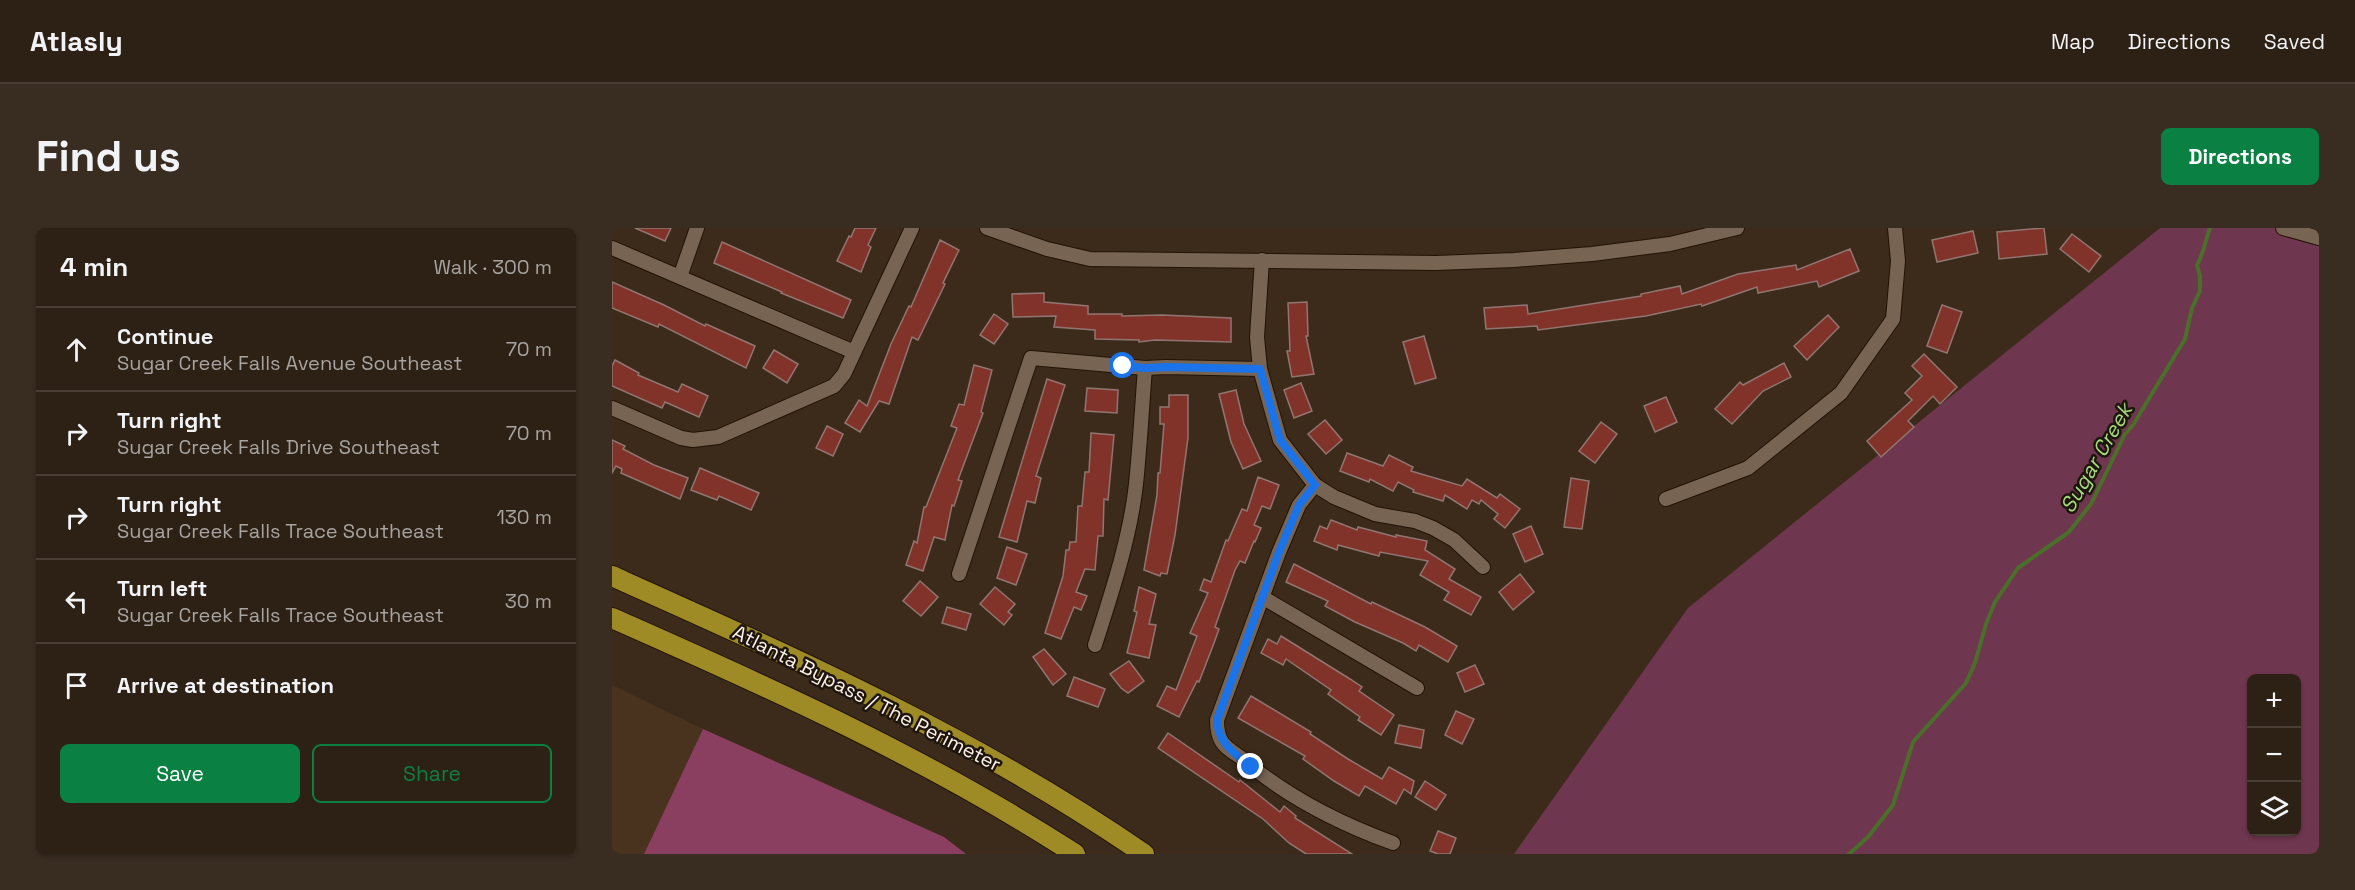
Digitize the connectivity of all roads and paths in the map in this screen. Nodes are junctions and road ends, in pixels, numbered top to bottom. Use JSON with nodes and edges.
{"nodes":[{"id":1,"x":697,"y":228,"type":"edge"},
{"id":2,"x":912,"y":228,"type":"edge"},
{"id":3,"x":987,"y":228,"type":"edge"},
{"id":4,"x":1737,"y":228,"type":"edge"},
{"id":5,"x":1895,"y":228,"type":"edge"},
{"id":6,"x":2283,"y":228,"type":"edge"},
{"id":7,"x":2319,"y":238,"type":"edge"},
{"id":8,"x":612,"y":248,"type":"edge"},
{"id":9,"x":1262,"y":260,"type":"junction"},
{"id":10,"x":680,"y":277,"type":"junction"},
{"id":11,"x":854,"y":352,"type":"junction"},
{"id":12,"x":1145,"y":368,"type":"junction"},
{"id":13,"x":1260,"y":369,"type":"junction"},
{"id":14,"x":612,"y":408,"type":"edge"},
{"id":15,"x":1315,"y":485,"type":"junction"},
{"id":16,"x":1666,"y":499,"type":"dead end"},
{"id":17,"x":1484,"y":567,"type":"dead end"},
{"id":18,"x":959,"y":574,"type":"dead end"},
{"id":19,"x":612,"y":576,"type":"edge"},
{"id":20,"x":1262,"y":597,"type":"junction"},
{"id":21,"x":612,"y":618,"type":"edge"},
{"id":22,"x":1095,"y":645,"type":"dead end"},
{"id":23,"x":1417,"y":688,"type":"dead end"},
{"id":24,"x":1393,"y":843,"type":"dead end"},
{"id":25,"x":1075,"y":854,"type":"edge"},
{"id":26,"x":1144,"y":854,"type":"edge"}],
"edges":[{"from":1,"to":10,"type":"street"},
{"from":2,"to":11,"type":"street"},
{"from":3,"to":9,"type":"street"},
{"from":4,"to":9,"type":"street"},
{"from":5,"to":16,"type":"street"},
{"from":6,"to":7,"type":"street"},
{"from":8,"to":10,"type":"street"},
{"from":9,"to":13,"type":"street"},
{"from":10,"to":11,"type":"street"},
{"from":11,"to":14,"type":"street"},
{"from":12,"to":13,"type":"street"},
{"from":12,"to":18,"type":"street"},
{"from":12,"to":22,"type":"street"},
{"from":13,"to":15,"type":"street"},
{"from":15,"to":17,"type":"street"},
{"from":15,"to":20,"type":"street"},
{"from":19,"to":26,"type":"highway","name":"Atlanta Bypass / The Perimeter"},
{"from":20,"to":23,"type":"street"},
{"from":20,"to":24,"type":"street"},
{"from":21,"to":25,"type":"highway","name":"Atlanta Bypass / The Perimeter"}]}
